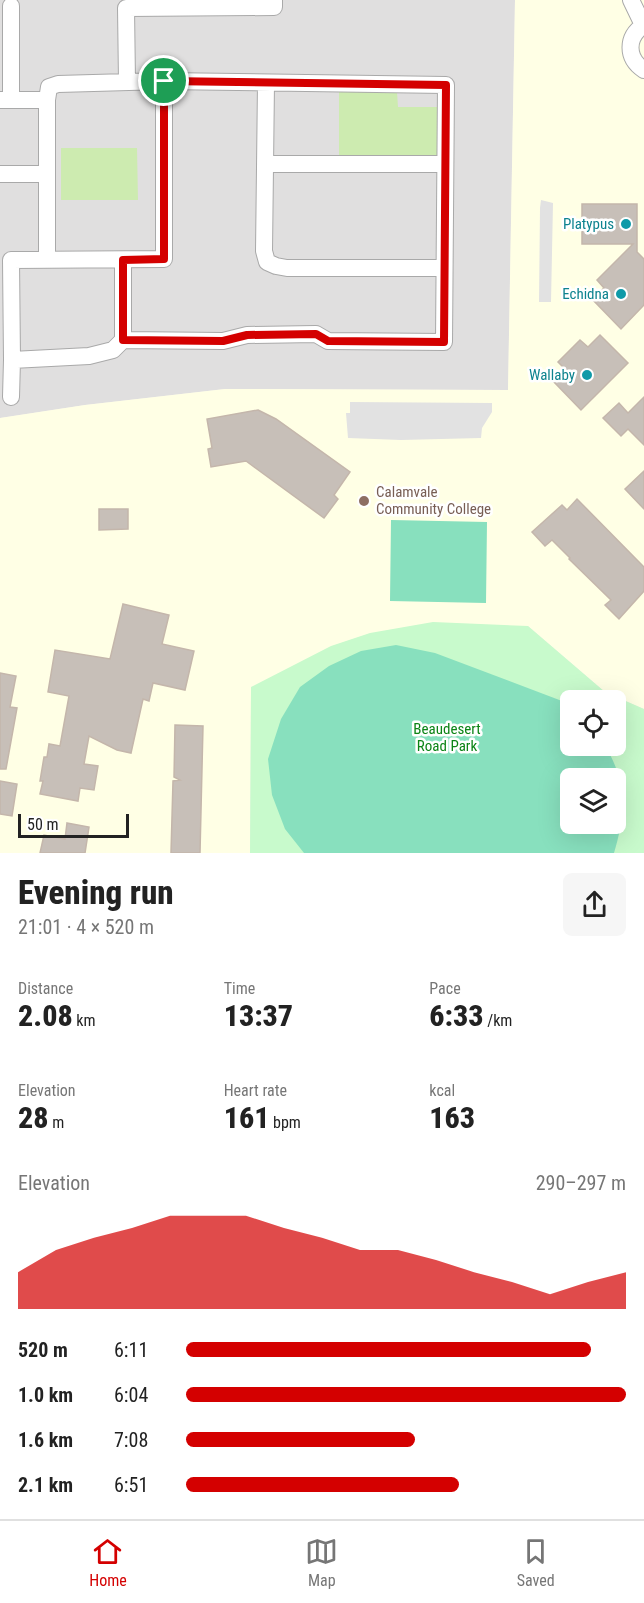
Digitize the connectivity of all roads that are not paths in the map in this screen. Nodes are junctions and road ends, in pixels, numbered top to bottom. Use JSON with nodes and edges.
{"nodes":[{"id":1,"x":274,"y":0,"type":"edge"},
{"id":2,"x":631,"y":0,"type":"edge"},
{"id":3,"x":11,"y":6,"type":"dead end"},
{"id":4,"x":643,"y":25,"type":"edge"},
{"id":5,"x":644,"y":70,"type":"edge"},
{"id":6,"x":164,"y":81,"type":"junction"},
{"id":7,"x":126,"y":82,"type":"junction"},
{"id":8,"x":266,"y":83,"type":"junction"},
{"id":9,"x":5,"y":100,"type":"edge"},
{"id":10,"x":46,"y":100,"type":"junction"},
{"id":11,"x":265,"y":164,"type":"junction"},
{"id":12,"x":445,"y":164,"type":"junction"},
{"id":13,"x":0,"y":174,"type":"edge"},
{"id":14,"x":47,"y":174,"type":"junction"},
{"id":15,"x":47,"y":259,"type":"junction"},
{"id":16,"x":123,"y":260,"type":"junction"},
{"id":17,"x":443,"y":268,"type":"junction"},
{"id":18,"x":123,"y":340,"type":"junction"},
{"id":19,"x":12,"y":360,"type":"junction"},
{"id":20,"x":11,"y":397,"type":"dead end"}],
"edges":[{"from":1,"to":7,"type":"street"},
{"from":2,"to":4,"type":"street"},
{"from":3,"to":9,"type":"street"},
{"from":4,"to":5,"type":"street"},
{"from":6,"to":7,"type":"street"},
{"from":6,"to":8,"type":"street"},
{"from":6,"to":16,"type":"street"},
{"from":7,"to":10,"type":"street"},
{"from":8,"to":11,"type":"street"},
{"from":8,"to":12,"type":"street"},
{"from":9,"to":10,"type":"street"},
{"from":10,"to":14,"type":"street"},
{"from":11,"to":12,"type":"street"},
{"from":11,"to":17,"type":"street"},
{"from":12,"to":17,"type":"street"},
{"from":13,"to":14,"type":"street"},
{"from":14,"to":15,"type":"street"},
{"from":15,"to":16,"type":"street"},
{"from":15,"to":19,"type":"street"},
{"from":16,"to":18,"type":"street"},
{"from":17,"to":18,"type":"street"},
{"from":18,"to":19,"type":"street"},
{"from":19,"to":20,"type":"street"}]}
